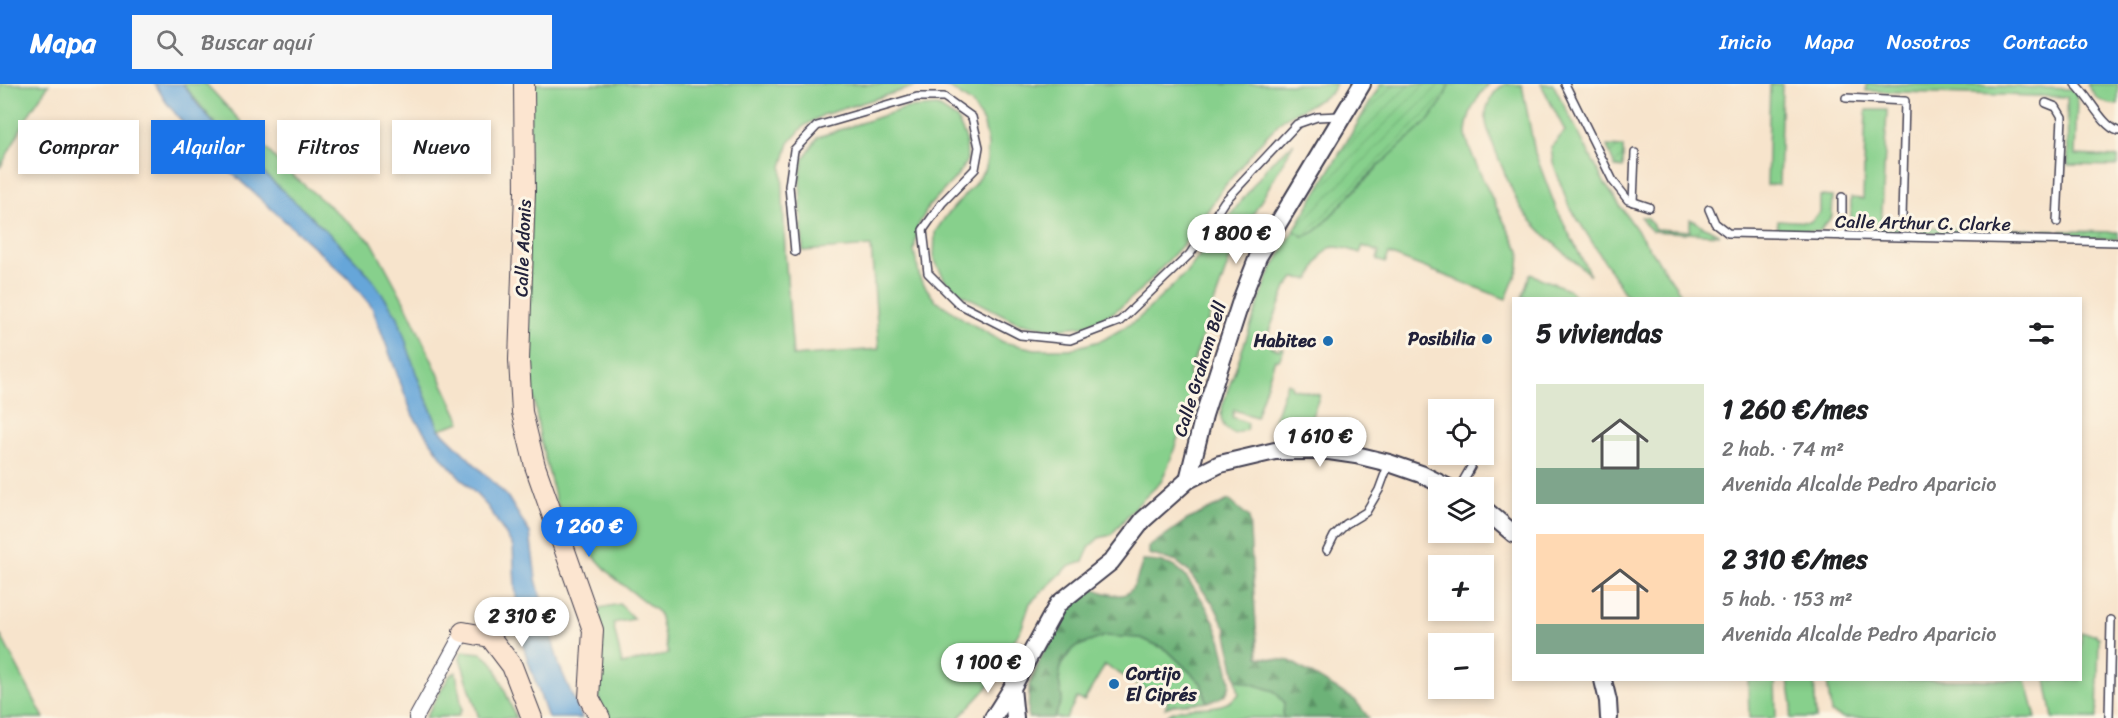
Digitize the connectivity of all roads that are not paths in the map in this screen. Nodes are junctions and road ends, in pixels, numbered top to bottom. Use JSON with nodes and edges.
{"nodes":[{"id":1,"x":524,"y":84,"type":"edge"},
{"id":2,"x":1362,"y":84,"type":"edge"},
{"id":3,"x":1565,"y":84,"type":"edge"},
{"id":4,"x":2075,"y":84,"type":"edge"},
{"id":5,"x":1846,"y":98,"type":"dead end"},
{"id":6,"x":2046,"y":104,"type":"dead end"},
{"id":7,"x":1343,"y":116,"type":"junction"},
{"id":8,"x":2118,"y":130,"type":"edge"},
{"id":9,"x":1635,"y":153,"type":"dead end"},
{"id":10,"x":1842,"y":197,"type":"dead end"},
{"id":11,"x":1633,"y":202,"type":"junction"},
{"id":12,"x":1648,"y":207,"type":"dead end"},
{"id":13,"x":1709,"y":209,"type":"dead end"},
{"id":14,"x":1902,"y":219,"type":"dead end"},
{"id":15,"x":2057,"y":222,"type":"dead end"},
{"id":16,"x":1842,"y":236,"type":"junction"},
{"id":17,"x":2118,"y":242,"type":"edge"},
{"id":18,"x":795,"y":252,"type":"dead end"},
{"id":19,"x":1389,"y":463,"type":"junction"},
{"id":20,"x":1471,"y":467,"type":"dead end"},
{"id":21,"x":1465,"y":477,"type":"edge"},
{"id":22,"x":1428,"y":478,"type":"edge"},
{"id":23,"x":1188,"y":480,"type":"junction"},
{"id":24,"x":1494,"y":517,"type":"edge"},
{"id":25,"x":1512,"y":532,"type":"edge"},
{"id":26,"x":1327,"y":550,"type":"dead end"},
{"id":27,"x":2111,"y":620,"type":"dead end"},
{"id":28,"x":463,"y":632,"type":"joint"},
{"id":29,"x":1603,"y":681,"type":"edge"},
{"id":30,"x":1012,"y":688,"type":"junction"},
{"id":31,"x":416,"y":718,"type":"edge"},
{"id":32,"x":532,"y":718,"type":"edge"},
{"id":33,"x":600,"y":718,"type":"edge"},
{"id":34,"x":993,"y":718,"type":"edge"},
{"id":35,"x":1015,"y":718,"type":"edge"},
{"id":36,"x":1609,"y":718,"type":"edge"},
{"id":37,"x":2109,"y":718,"type":"edge"}],
"edges":[{"from":1,"to":33,"type":"main road","name":"Calle Adonis"},
{"from":2,"to":7,"type":"street","name":"Calle Graham Bell"},
{"from":3,"to":11,"type":"lane"},
{"from":4,"to":8,"type":"lane"},
{"from":5,"to":14,"type":"lane"},
{"from":6,"to":15,"type":"lane"},
{"from":7,"to":18,"type":"lane"},
{"from":7,"to":23,"type":"street","name":"Calle Graham Bell"},
{"from":9,"to":11,"type":"lane"},
{"from":10,"to":16,"type":"lane"},
{"from":11,"to":12,"type":"lane"},
{"from":13,"to":16,"type":"lane","name":"Calle Arthur C. Clarke"},
{"from":16,"to":17,"type":"lane","name":"Calle Arthur C. Clarke"},
{"from":19,"to":22,"type":"street"},
{"from":19,"to":23,"type":"street"},
{"from":19,"to":26,"type":"lane"},
{"from":20,"to":21,"type":"lane"},
{"from":23,"to":30,"type":"street"},
{"from":24,"to":25,"type":"street"},
{"from":27,"to":37,"type":"lane"},
{"from":28,"to":31,"type":"street"},
{"from":28,"to":32,"type":"main road"},
{"from":29,"to":36,"type":"street"},
{"from":30,"to":34,"type":"street"},
{"from":30,"to":35,"type":"street"}]}
